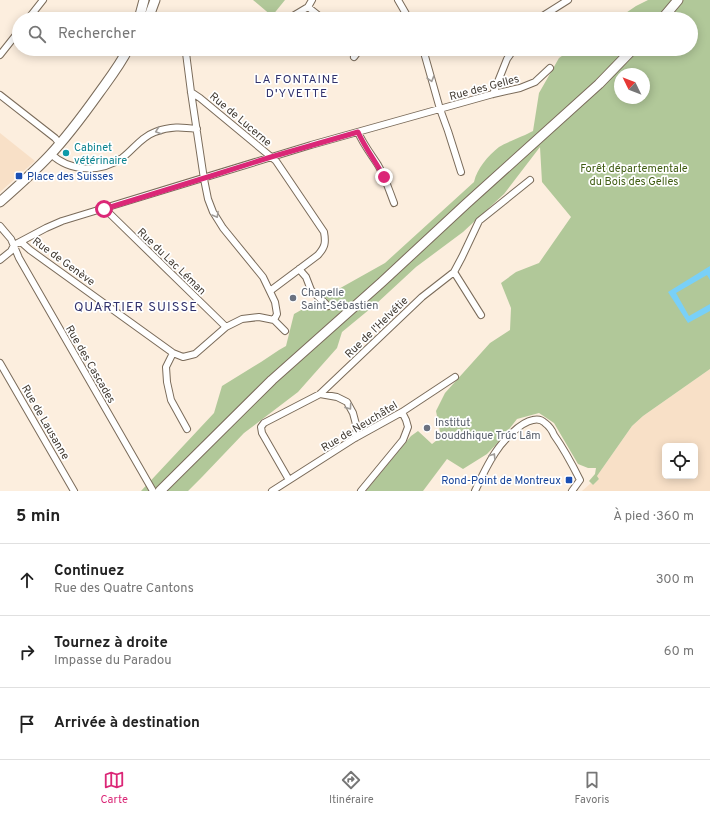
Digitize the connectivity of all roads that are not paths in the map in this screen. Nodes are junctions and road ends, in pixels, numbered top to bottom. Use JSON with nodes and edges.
{"nodes":[{"id":1,"x":44,"y":0,"type":"edge"},
{"id":2,"x":144,"y":0,"type":"edge"},
{"id":3,"x":312,"y":0,"type":"edge"},
{"id":4,"x":398,"y":0,"type":"edge"},
{"id":5,"x":568,"y":0,"type":"edge"},
{"id":6,"x":678,"y":0,"type":"edge"},
{"id":7,"x":154,"y":2,"type":"edge"},
{"id":8,"x":308,"y":7,"type":"junction"},
{"id":9,"x":34,"y":12,"type":"edge"},
{"id":10,"x":141,"y":12,"type":"edge"},
{"id":11,"x":150,"y":12,"type":"edge"},
{"id":12,"x":300,"y":12,"type":"edge"},
{"id":13,"x":314,"y":12,"type":"edge"},
{"id":14,"x":405,"y":12,"type":"edge"},
{"id":15,"x":548,"y":12,"type":"edge"},
{"id":16,"x":668,"y":12,"type":"edge"},
{"id":17,"x":12,"y":40,"type":"edge"},
{"id":18,"x":0,"y":55,"type":"edge"},
{"id":19,"x":124,"y":56,"type":"edge"},
{"id":20,"x":128,"y":56,"type":"edge"},
{"id":21,"x":186,"y":56,"type":"edge"},
{"id":22,"x":425,"y":56,"type":"edge"},
{"id":23,"x":509,"y":56,"type":"edge"},
{"id":24,"x":626,"y":56,"type":"edge"},
{"id":25,"x":117,"y":68,"type":"junction"},
{"id":26,"x":550,"y":68,"type":"dead end"},
{"id":27,"x":191,"y":92,"type":"junction"},
{"id":28,"x":492,"y":94,"type":"junction"},
{"id":29,"x":0,"y":95,"type":"edge"},
{"id":30,"x":440,"y":109,"type":"junction"},
{"id":31,"x":197,"y":129,"type":"junction"},
{"id":32,"x":358,"y":132,"type":"junction"},
{"id":33,"x":60,"y":144,"type":"junction"},
{"id":34,"x":51,"y":154,"type":"junction"},
{"id":35,"x":271,"y":157,"type":"junction"},
{"id":36,"x":461,"y":172,"type":"dead end"},
{"id":37,"x":204,"y":179,"type":"junction"},
{"id":38,"x":530,"y":180,"type":"dead end"},
{"id":39,"x":0,"y":202,"type":"edge"},
{"id":40,"x":394,"y":203,"type":"dead end"},
{"id":41,"x":104,"y":208,"type":"junction"},
{"id":42,"x":0,"y":226,"type":"edge"},
{"id":43,"x":21,"y":242,"type":"junction"},
{"id":44,"x":14,"y":245,"type":"junction"},
{"id":45,"x":0,"y":260,"type":"edge"},
{"id":46,"x":299,"y":269,"type":"junction"},
{"id":47,"x":454,"y":272,"type":"junction"},
{"id":48,"x":270,"y":292,"type":"junction"},
{"id":49,"x":328,"y":306,"type":"dead end"},
{"id":50,"x":481,"y":315,"type":"dead end"},
{"id":51,"x":274,"y":320,"type":"junction"},
{"id":52,"x":226,"y":327,"type":"junction"},
{"id":53,"x":285,"y":331,"type":"dead end"},
{"id":54,"x":173,"y":353,"type":"junction"},
{"id":55,"x":0,"y":363,"type":"edge"},
{"id":56,"x":455,"y":378,"type":"dead end"},
{"id":57,"x":320,"y":394,"type":"junction"},
{"id":58,"x":402,"y":412,"type":"junction"},
{"id":59,"x":187,"y":429,"type":"dead end"},
{"id":60,"x":355,"y":438,"type":"junction"},
{"id":61,"x":288,"y":480,"type":"junction"},
{"id":62,"x":74,"y":491,"type":"edge"},
{"id":63,"x":153,"y":491,"type":"edge"},
{"id":64,"x":160,"y":491,"type":"edge"},
{"id":65,"x":272,"y":491,"type":"edge"},
{"id":66,"x":361,"y":491,"type":"edge"},
{"id":67,"x":475,"y":491,"type":"edge"},
{"id":68,"x":572,"y":491,"type":"edge"}],
"edges":[{"from":1,"to":9,"type":"street"},
{"from":2,"to":7,"type":"street"},
{"from":2,"to":10,"type":"main road"},
{"from":3,"to":8,"type":"street"},
{"from":4,"to":14,"type":"street"},
{"from":5,"to":15,"type":"street"},
{"from":6,"to":16,"type":"main road"},
{"from":7,"to":11,"type":"main road"},
{"from":8,"to":12,"type":"street"},
{"from":8,"to":13,"type":"street"},
{"from":17,"to":18,"type":"street"},
{"from":19,"to":25,"type":"main road"},
{"from":20,"to":25,"type":"main road"},
{"from":21,"to":27,"type":"street"},
{"from":22,"to":30,"type":"street","one_way":true},
{"from":23,"to":28,"type":"street"},
{"from":24,"to":64,"type":"main road"},
{"from":25,"to":33,"type":"main road"},
{"from":26,"to":28,"type":"street","name":"Rue des Gelles"},
{"from":27,"to":31,"type":"street"},
{"from":27,"to":35,"type":"street","name":"Rue de Lucerne"},
{"from":28,"to":30,"type":"street","name":"Rue des Gelles"},
{"from":29,"to":33,"type":"street"},
{"from":30,"to":32,"type":"street","name":"Rue des Gelles"},
{"from":30,"to":36,"type":"street"},
{"from":31,"to":34,"type":"street","one_way":true},
{"from":31,"to":37,"type":"street"},
{"from":32,"to":35,"type":"street","name":"Rue des Gelles"},
{"from":32,"to":40,"type":"street"},
{"from":33,"to":34,"type":"main road"},
{"from":34,"to":39,"type":"main road"},
{"from":35,"to":37,"type":"street","name":"Rue des Gelles"},
{"from":35,"to":46,"type":"street","name":"Rue de Lucerne"},
{"from":37,"to":41,"type":"street","name":"Rue des Gelles"},
{"from":37,"to":48,"type":"street","one_way":true},
{"from":38,"to":47,"type":"street","name":"Rue de l'Helvétie"},
{"from":41,"to":43,"type":"street","name":"Rue des Gelles"},
{"from":41,"to":52,"type":"street","name":"Rue du Lac Léman"},
{"from":42,"to":44,"type":"street"},
{"from":43,"to":44,"type":"street","name":"Rue des Gelles"},
{"from":43,"to":54,"type":"street","name":"Rue de Genève"},
{"from":44,"to":45,"type":"street"},
{"from":44,"to":63,"type":"street","name":"Rue des Cascades"},
{"from":46,"to":48,"type":"street","name":"Rue de Lucerne"},
{"from":46,"to":49,"type":"street"},
{"from":47,"to":50,"type":"street"},
{"from":47,"to":57,"type":"street","name":"Rue de l'Helvétie"},
{"from":48,"to":51,"type":"street"},
{"from":51,"to":52,"type":"street"},
{"from":51,"to":53,"type":"street"},
{"from":52,"to":54,"type":"street"},
{"from":54,"to":59,"type":"street"},
{"from":55,"to":62,"type":"street","name":"Rue de Lausanne"},
{"from":56,"to":58,"type":"street","name":"Rue de Neuchâtel"},
{"from":57,"to":60,"type":"street","one_way":true},
{"from":57,"to":61,"type":"street","name":"Rue de l'Helvétie"},
{"from":58,"to":60,"type":"street","name":"Rue de Neuchâtel"},
{"from":58,"to":66,"type":"street"},
{"from":60,"to":61,"type":"street","name":"Rue de Neuchâtel"},
{"from":61,"to":65,"type":"street","name":"Rue de Neuchâtel"},
{"from":67,"to":68,"type":"street","one_way":true}]}
